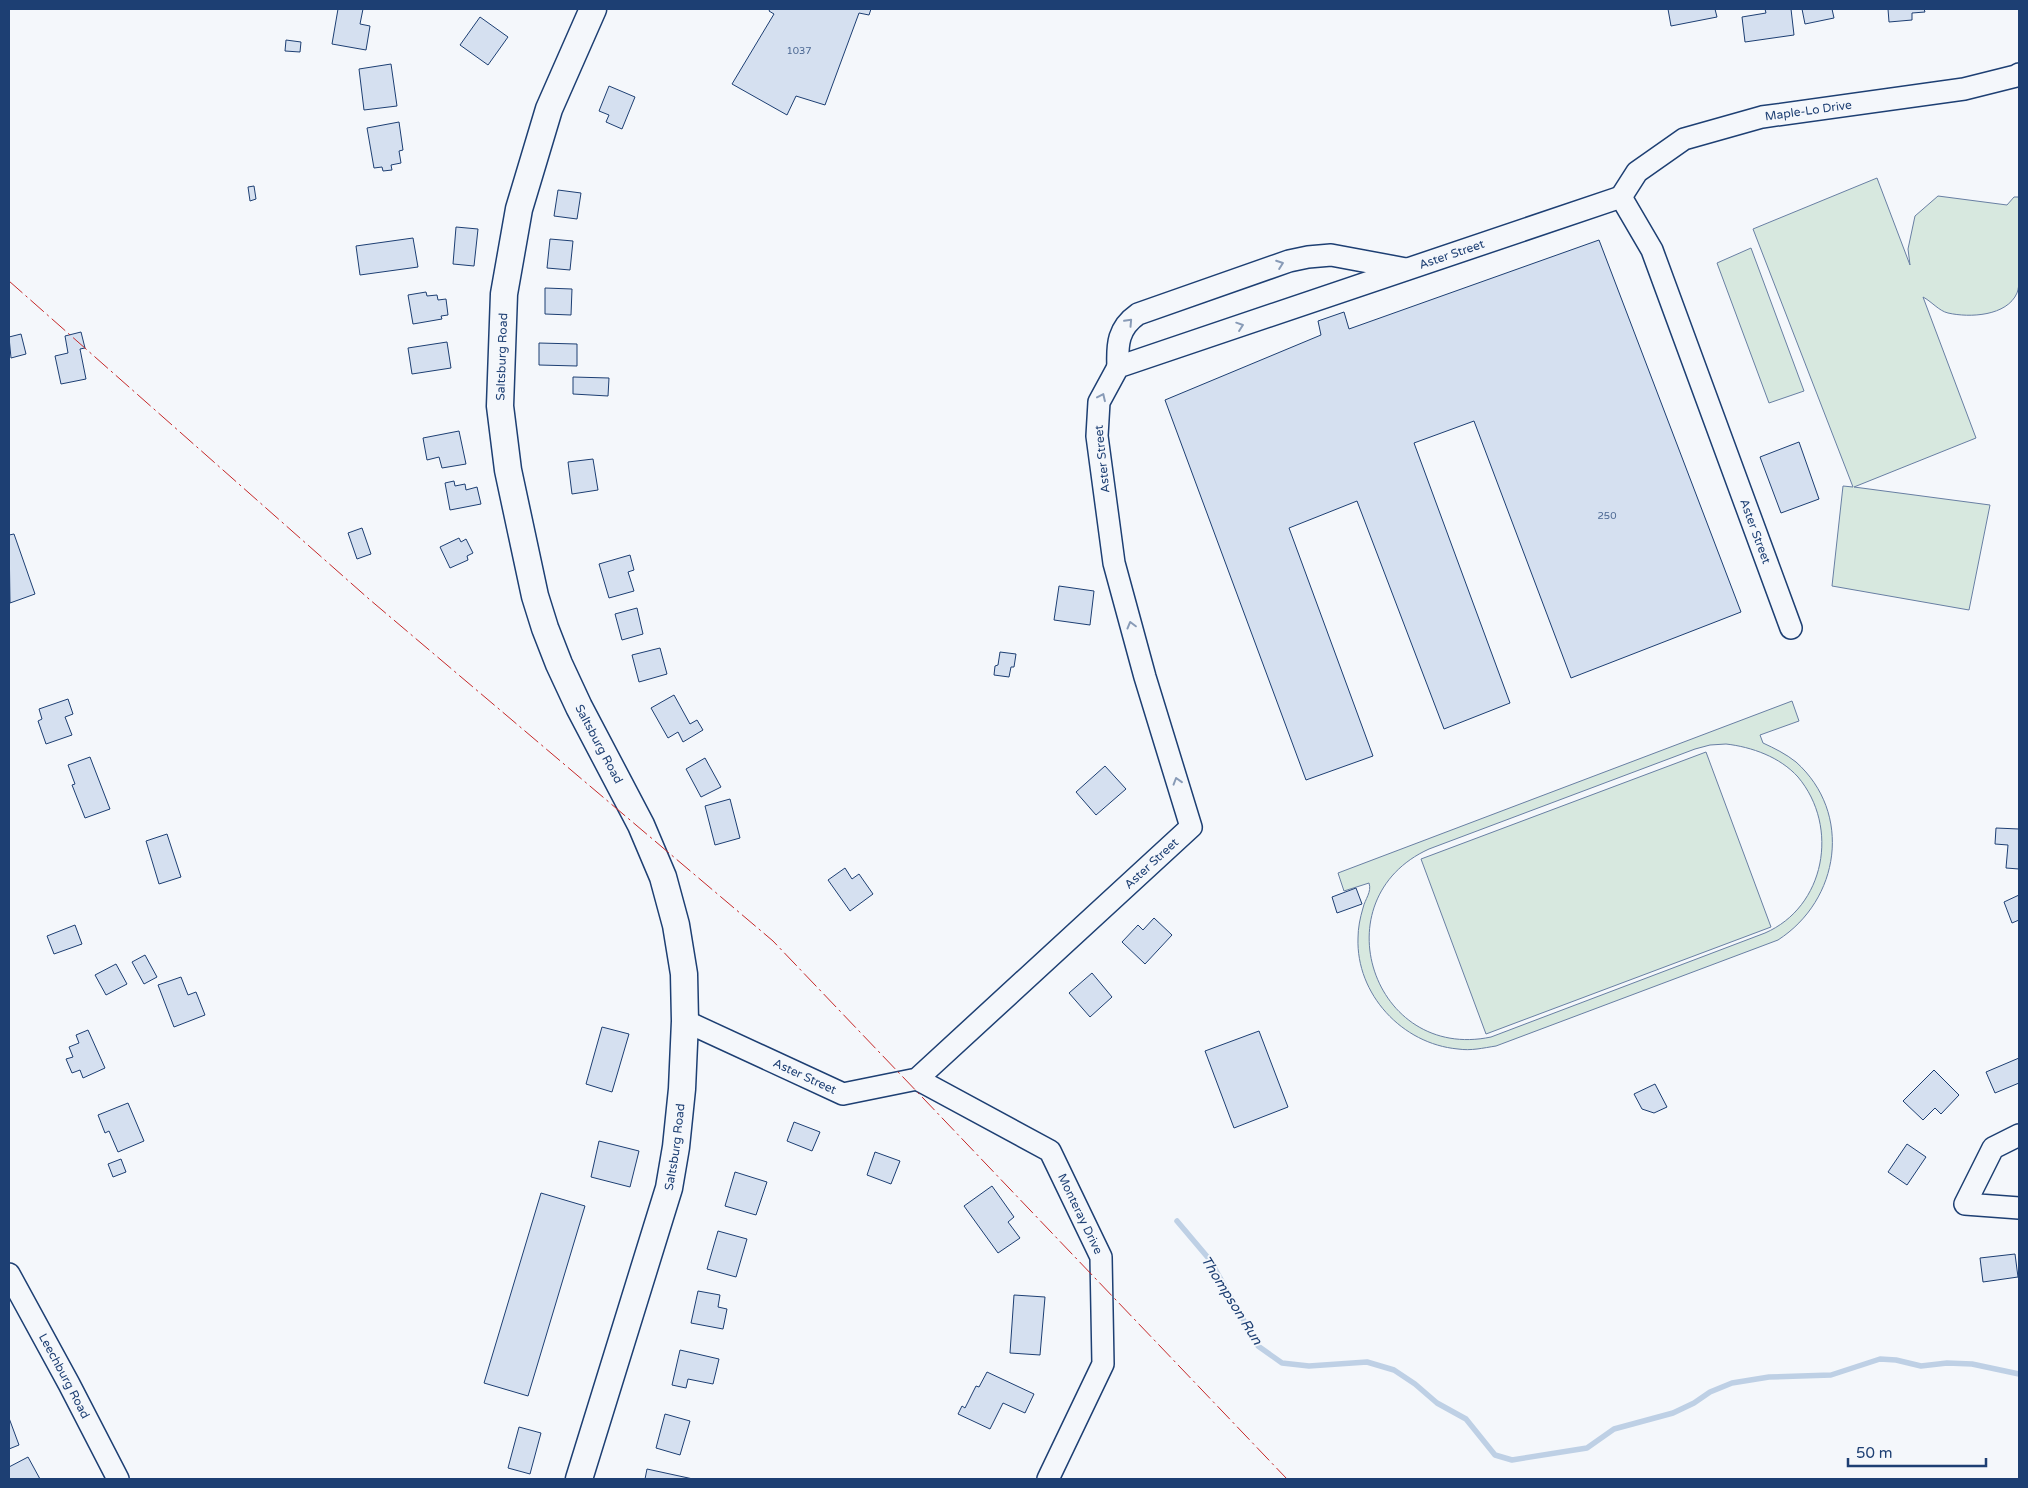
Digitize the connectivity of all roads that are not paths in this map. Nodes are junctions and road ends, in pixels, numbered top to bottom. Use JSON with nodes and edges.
{"nodes":[{"id":1,"x":593,"y":9,"type":"edge"},
{"id":2,"x":2019,"y":74,"type":"edge"},
{"id":3,"x":1621,"y":197,"type":"junction"},
{"id":4,"x":1407,"y":269,"type":"junction"},
{"id":5,"x":1118,"y":367,"type":"junction"},
{"id":6,"x":1791,"y":628,"type":"dead end"},
{"id":7,"x":685,"y":1021,"type":"junction"},
{"id":8,"x":917,"y":1079,"type":"junction"},
{"id":9,"x":2019,"y":1135,"type":"edge"},
{"id":10,"x":2019,"y":1208,"type":"edge"},
{"id":11,"x":9,"y":1274,"type":"edge"},
{"id":12,"x":118,"y":1479,"type":"edge"},
{"id":13,"x":579,"y":1479,"type":"edge"},
{"id":14,"x":1048,"y":1479,"type":"edge"}],
"edges":[{"from":1,"to":7,"type":"main road","name":"Saltsburg Road"},
{"from":2,"to":3,"type":"street","name":"Maple-Lo Drive"},
{"from":3,"to":4,"type":"street","name":"Aster Street"},
{"from":3,"to":6,"type":"street","name":"Aster Street"},
{"from":5,"to":4,"type":"street","name":"Aster Street","one_way":true},
{"from":5,"to":4,"type":"street","one_way":true},
{"from":8,"to":5,"type":"street","name":"Aster Street","one_way":true},
{"from":7,"to":8,"type":"street","name":"Aster Street"},
{"from":7,"to":13,"type":"main road","name":"Saltsburg Road"},
{"from":8,"to":14,"type":"street","name":"Monteray Drive"},
{"from":9,"to":10,"type":"street"},
{"from":11,"to":12,"type":"street","name":"Leechburg Road"}]}
